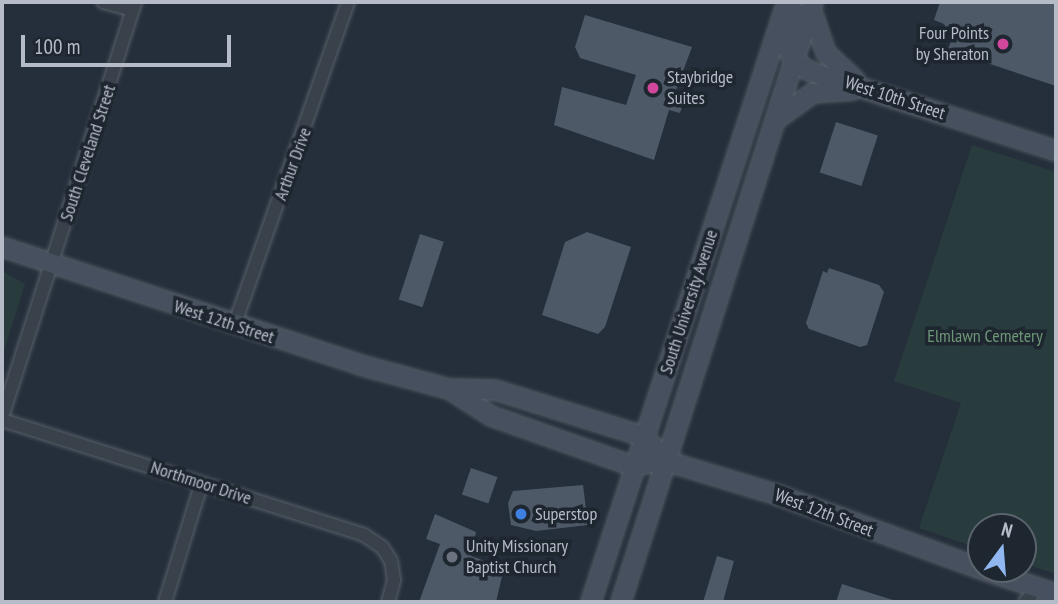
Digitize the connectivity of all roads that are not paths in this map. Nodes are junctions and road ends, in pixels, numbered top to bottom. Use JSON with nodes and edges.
{"nodes":[{"id":1,"x":103,"y":2,"type":"edge"},
{"id":2,"x":348,"y":2,"type":"edge"},
{"id":3,"x":786,"y":2,"type":"edge"},
{"id":4,"x":807,"y":3,"type":"edge"},
{"id":5,"x":133,"y":6,"type":"edge"},
{"id":6,"x":794,"y":61,"type":"junction"},
{"id":7,"x":870,"y":90,"type":"junction"},
{"id":8,"x":775,"y":121,"type":"junction"},
{"id":9,"x":1056,"y":151,"type":"edge"},
{"id":10,"x":2,"y":247,"type":"edge"},
{"id":11,"x":51,"y":263,"type":"junction"},
{"id":12,"x":234,"y":326,"type":"junction"},
{"id":13,"x":449,"y":389,"type":"junction"},
{"id":14,"x":2,"y":419,"type":"edge"},
{"id":15,"x":644,"y":437,"type":"junction"},
{"id":16,"x":666,"y":460,"type":"junction"},
{"id":17,"x":632,"y":466,"type":"junction"},
{"id":18,"x":201,"y":485,"type":"junction"},
{"id":19,"x":967,"y":564,"type":"edge"},
{"id":20,"x":1021,"y":583,"type":"edge"},
{"id":21,"x":1038,"y":589,"type":"junction"},
{"id":22,"x":1056,"y":594,"type":"edge"},
{"id":23,"x":165,"y":602,"type":"edge"},
{"id":24,"x":388,"y":602,"type":"edge"},
{"id":25,"x":592,"y":602,"type":"edge"},
{"id":26,"x":621,"y":602,"type":"edge"},
{"id":27,"x":1025,"y":602,"type":"edge"}],
"edges":[{"from":1,"to":5,"type":"street"},
{"from":2,"to":12,"type":"street","name":"Arthur Drive"},
{"from":3,"to":15,"type":"main road","name":"South University Avenue"},
{"from":4,"to":6,"type":"main road","name":"South University Avenue"},
{"from":4,"to":7,"type":"main road"},
{"from":5,"to":11,"type":"street","name":"South Cleveland Street"},
{"from":6,"to":7,"type":"main road","name":"West 10th Street"},
{"from":6,"to":8,"type":"main road","name":"South University Avenue"},
{"from":7,"to":8,"type":"main road"},
{"from":7,"to":9,"type":"main road","name":"West 10th Street"},
{"from":8,"to":16,"type":"main road","name":"South University Avenue"},
{"from":10,"to":11,"type":"main road","name":"West 12th Street"},
{"from":11,"to":12,"type":"main road","name":"West 12th Street"},
{"from":11,"to":14,"type":"street","name":"South Cleveland Street"},
{"from":12,"to":13,"type":"main road","name":"West 12th Street"},
{"from":13,"to":15,"type":"main road","name":"West 12th Street"},
{"from":13,"to":17,"type":"main road","name":"West 12th Street"},
{"from":14,"to":18,"type":"street","name":"Northmoor Drive"},
{"from":15,"to":16,"type":"main road","name":"West 12th Street"},
{"from":15,"to":17,"type":"main road","name":"South University Avenue"},
{"from":16,"to":17,"type":"main road","name":"West 12th Street"},
{"from":16,"to":19,"type":"main road","name":"West 12th Street"},
{"from":16,"to":26,"type":"main road","name":"South University Avenue"},
{"from":17,"to":25,"type":"main road","name":"South University Avenue"},
{"from":18,"to":23,"type":"street"},
{"from":18,"to":24,"type":"street","name":"Northmoor Drive"},
{"from":20,"to":21,"type":"main road","name":"West 12th Street"},
{"from":21,"to":22,"type":"main road","name":"West 12th Street"},
{"from":21,"to":27,"type":"street"}]}
